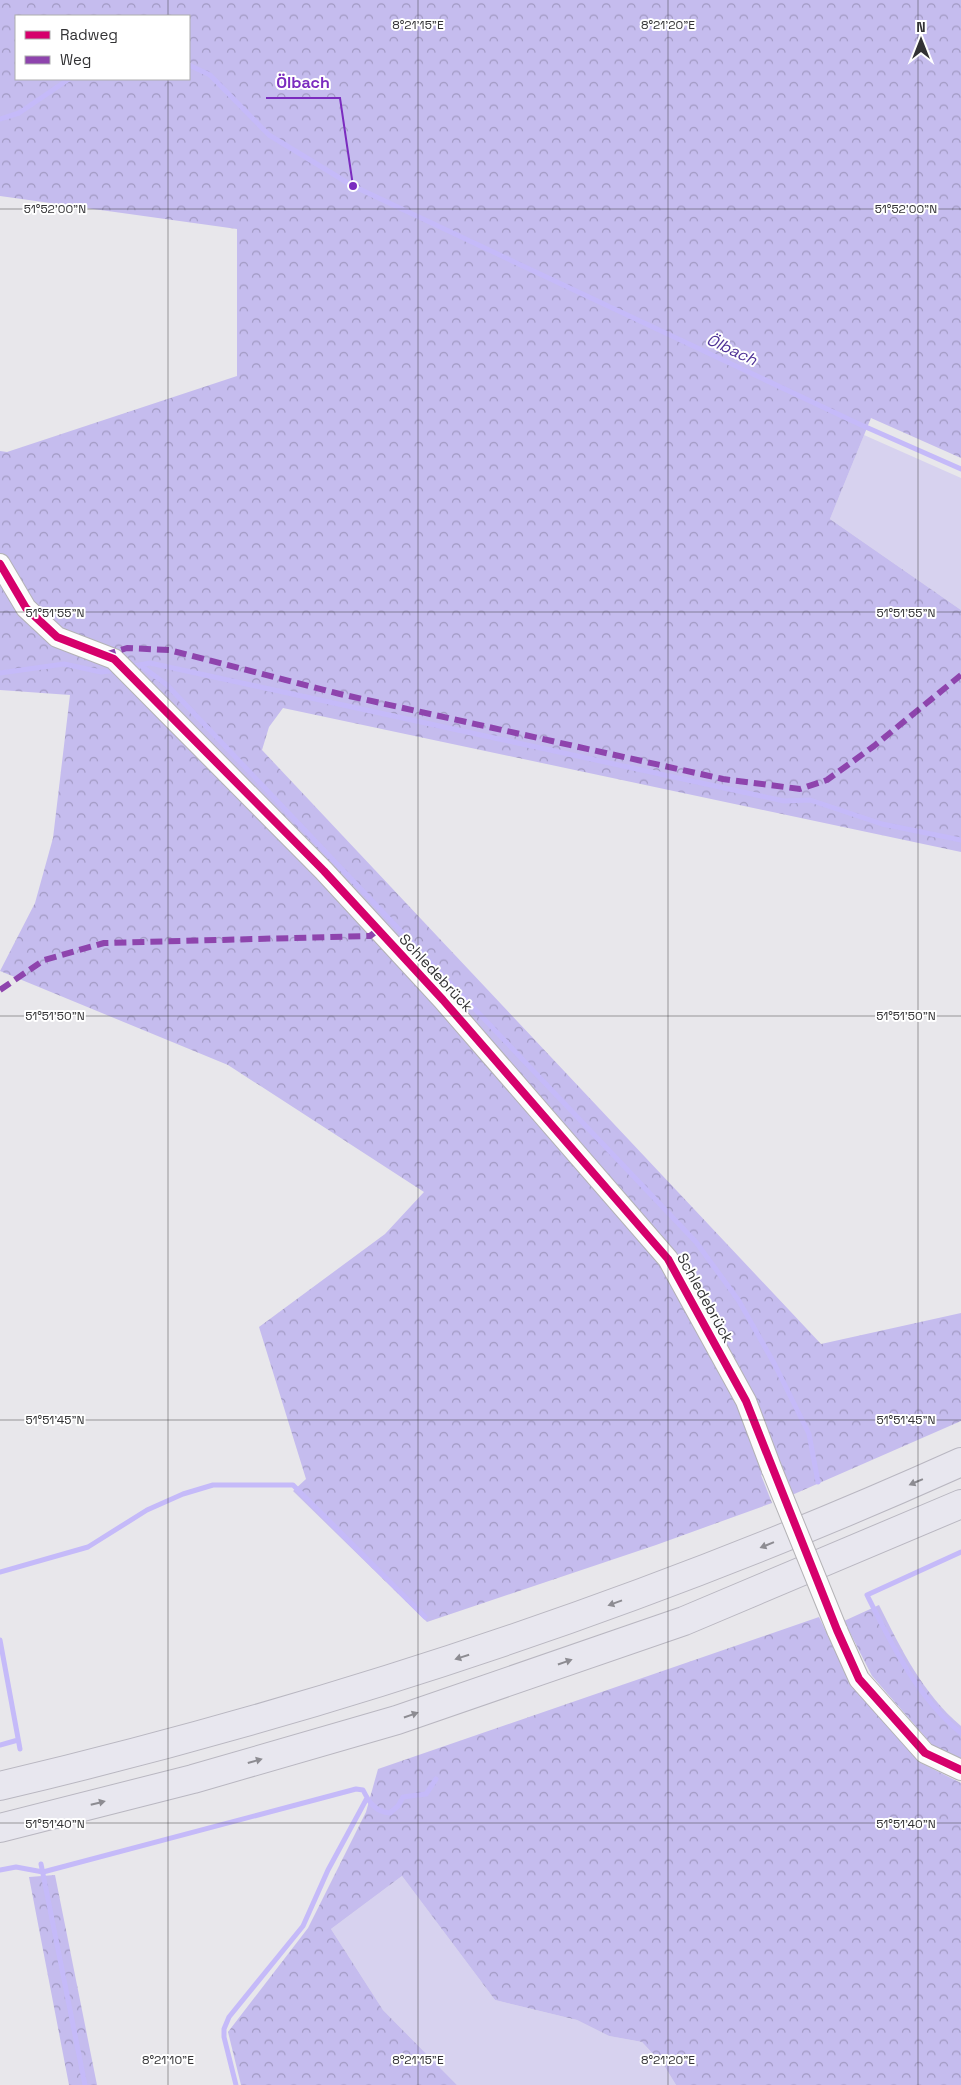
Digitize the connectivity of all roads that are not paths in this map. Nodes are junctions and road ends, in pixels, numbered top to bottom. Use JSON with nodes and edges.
{"nodes":[{"id":1,"x":0,"y":564,"type":"edge"},
{"id":2,"x":961,"y":1462,"type":"edge"},
{"id":3,"x":961,"y":1504,"type":"edge"},
{"id":4,"x":961,"y":1770,"type":"edge"},
{"id":5,"x":0,"y":1786,"type":"edge"},
{"id":6,"x":0,"y":1828,"type":"edge"}],
"edges":[{"from":1,"to":4,"type":"street","name":"Schledebrück","bridge":true},
{"from":2,"to":5,"type":"highway","one_way":true},
{"from":6,"to":3,"type":"highway","one_way":true}]}
